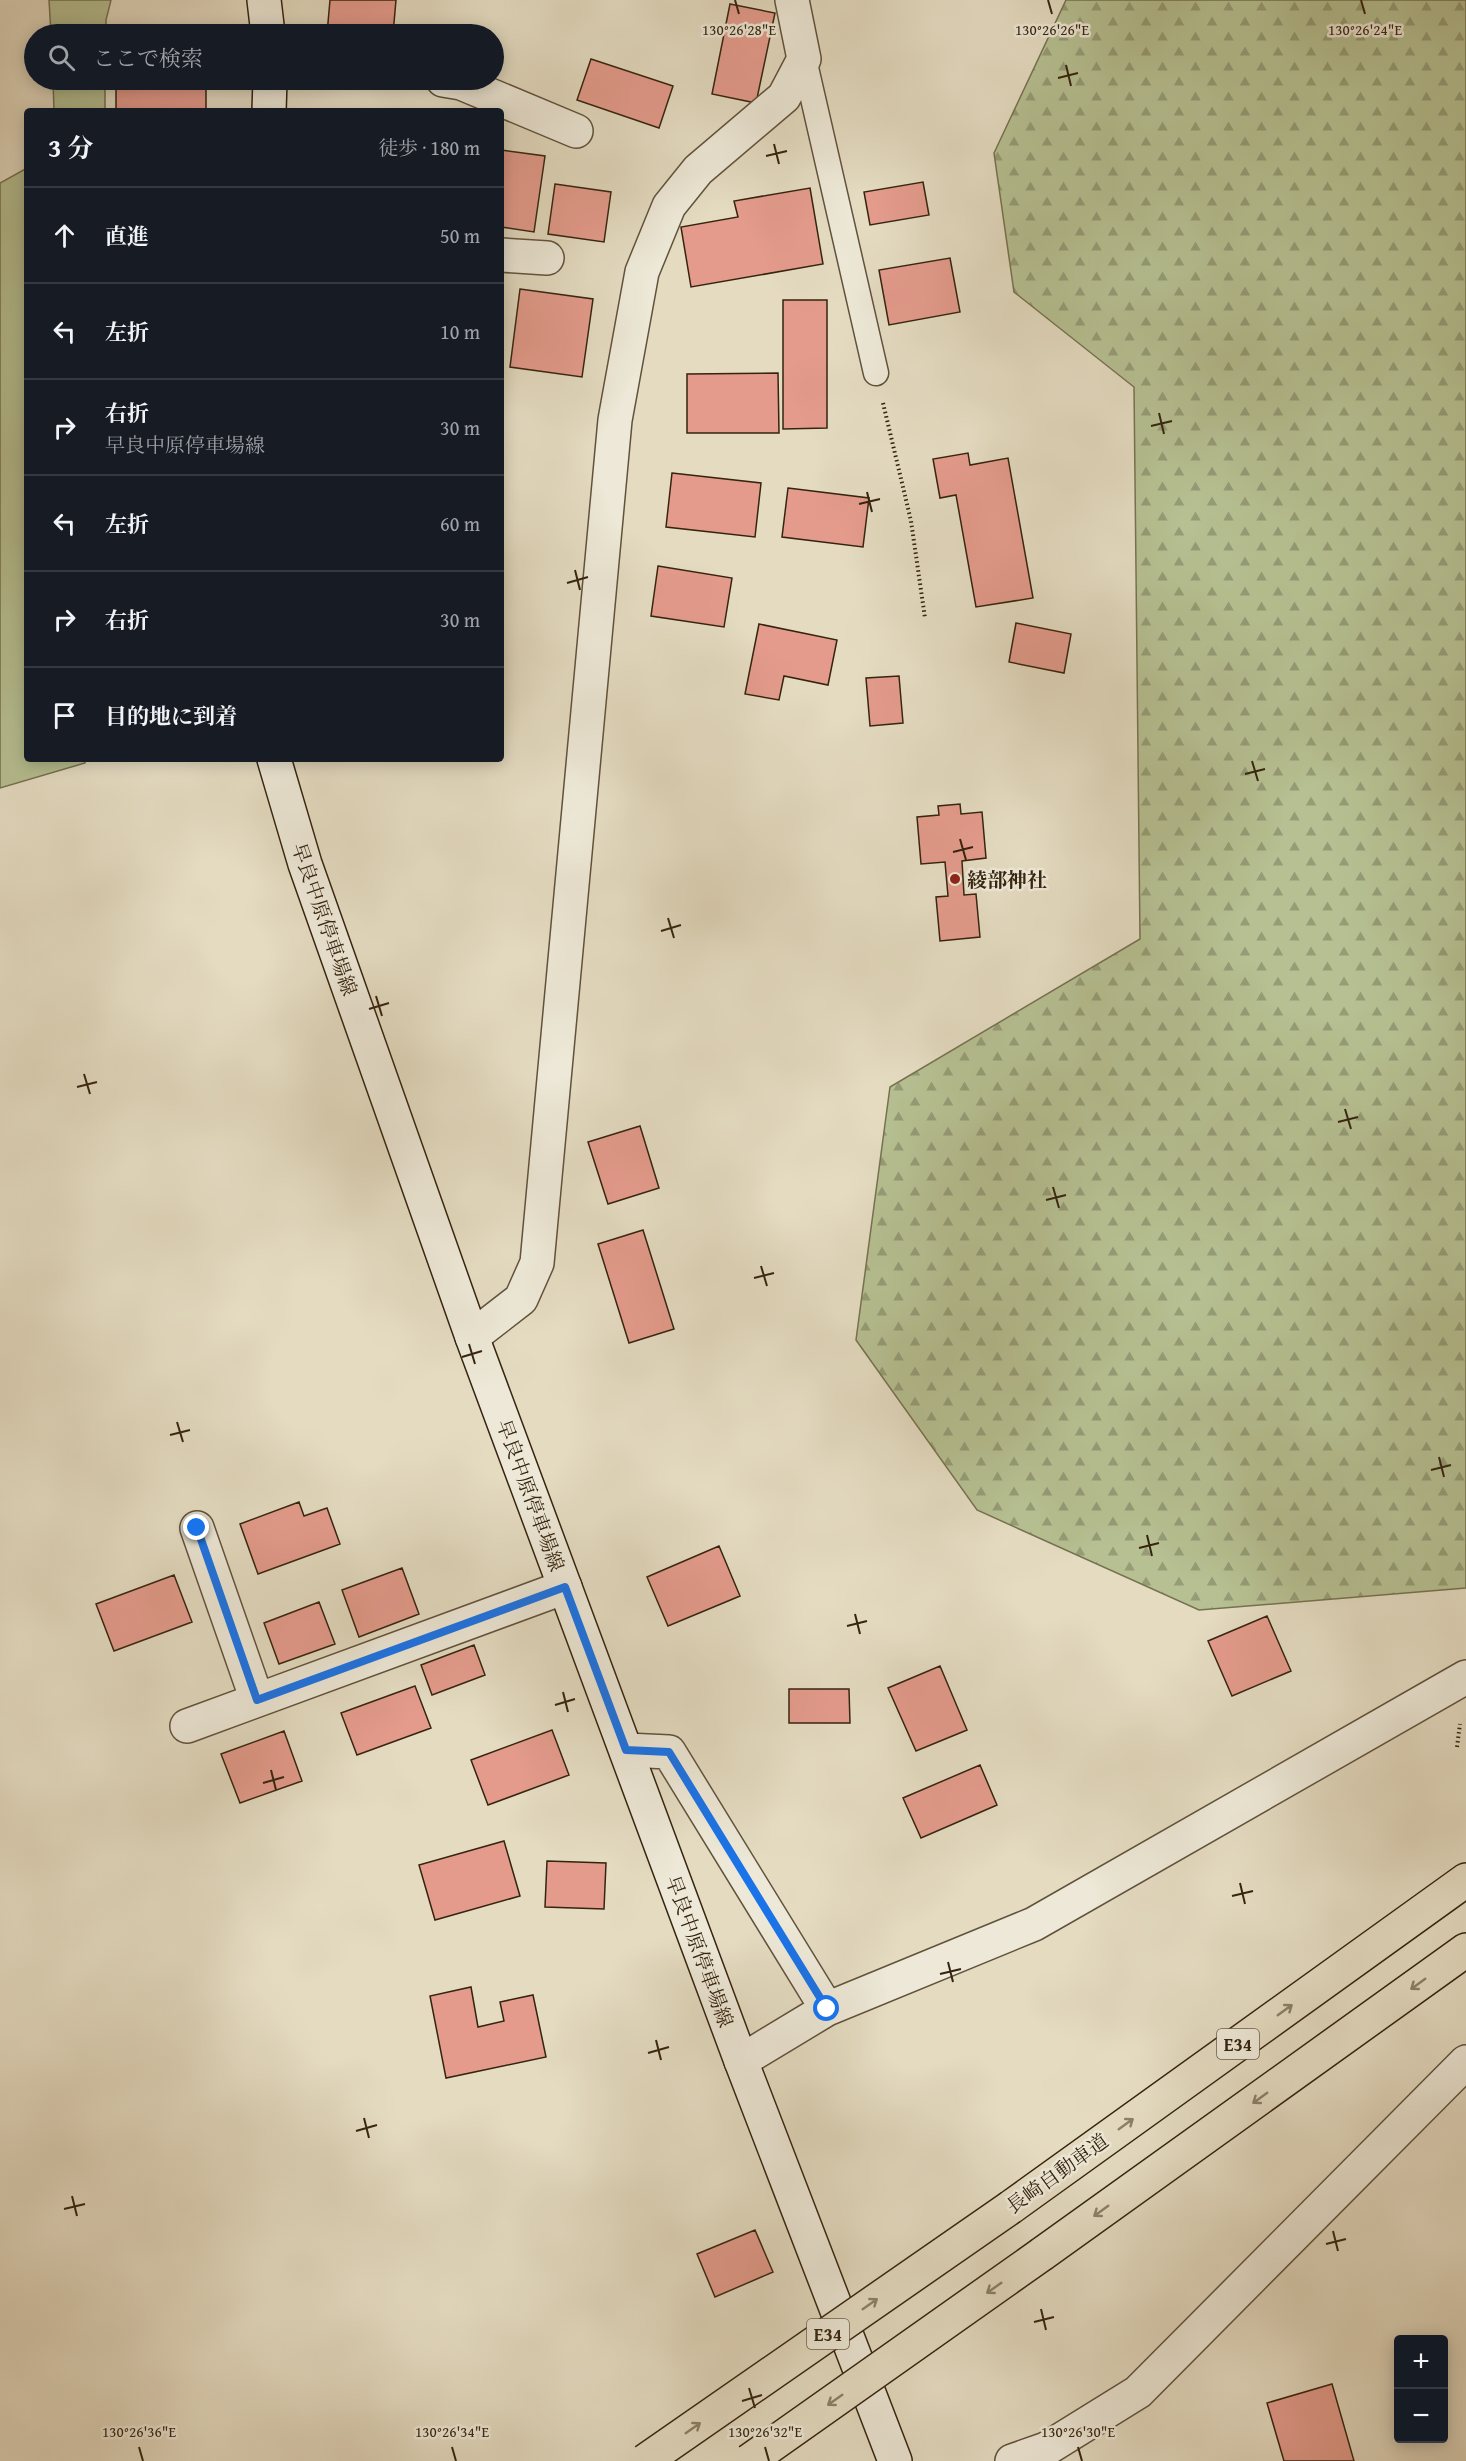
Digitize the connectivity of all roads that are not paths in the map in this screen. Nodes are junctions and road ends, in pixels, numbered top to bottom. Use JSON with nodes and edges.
{"nodes":[{"id":1,"x":264,"y":0,"type":"edge"},
{"id":2,"x":792,"y":0,"type":"edge"},
{"id":3,"x":267,"y":24,"type":"edge"},
{"id":4,"x":804,"y":59,"type":"junction"},
{"id":5,"x":270,"y":90,"type":"edge"},
{"id":6,"x":454,"y":91,"type":"edge"},
{"id":7,"x":269,"y":108,"type":"edge"},
{"id":8,"x":576,"y":131,"type":"dead end"},
{"id":9,"x":504,"y":255,"type":"edge"},
{"id":10,"x":547,"y":258,"type":"dead end"},
{"id":11,"x":876,"y":373,"type":"road end"},
{"id":12,"x":275,"y":762,"type":"edge"},
{"id":13,"x":472,"y":1337,"type":"junction"},
{"id":14,"x":197,"y":1528,"type":"dead end"},
{"id":15,"x":565,"y":1587,"type":"junction"},
{"id":16,"x":1466,"y":1677,"type":"edge"},
{"id":17,"x":257,"y":1700,"type":"junction"},
{"id":18,"x":187,"y":1726,"type":"dead end"},
{"id":19,"x":626,"y":1750,"type":"junction"},
{"id":20,"x":1466,"y":1880,"type":"edge"},
{"id":21,"x":1466,"y":1950,"type":"edge"},
{"id":22,"x":827,"y":2009,"type":"junction"},
{"id":23,"x":741,"y":2061,"type":"junction"},
{"id":24,"x":1466,"y":2062,"type":"edge"},
{"id":25,"x":645,"y":2461,"type":"edge"},
{"id":26,"x":749,"y":2461,"type":"edge"},
{"id":27,"x":895,"y":2461,"type":"edge"},
{"id":28,"x":1012,"y":2461,"type":"edge"}],
"edges":[{"from":1,"to":3,"type":"street"},
{"from":2,"to":4,"type":"street"},
{"from":4,"to":11,"type":"lane"},
{"from":4,"to":13,"type":"street"},
{"from":5,"to":7,"type":"street"},
{"from":6,"to":8,"type":"street"},
{"from":9,"to":10,"type":"street"},
{"from":12,"to":13,"type":"street","name":"早良中原停車場線"},
{"from":13,"to":15,"type":"street","name":"早良中原停車場線"},
{"from":14,"to":17,"type":"street"},
{"from":15,"to":17,"type":"street"},
{"from":15,"to":19,"type":"street","name":"早良中原停車場線"},
{"from":16,"to":22,"type":"street"},
{"from":17,"to":18,"type":"street"},
{"from":19,"to":22,"type":"street"},
{"from":19,"to":23,"type":"street","name":"早良中原停車場線"},
{"from":25,"to":20,"type":"highway","name":"長崎自動車道","number":"E34","one_way":true,"bridge":true},
{"from":21,"to":26,"type":"highway","one_way":true,"bridge":true},
{"from":22,"to":23,"type":"street"},
{"from":23,"to":27,"type":"street","name":"早良中原停車場線"},
{"from":24,"to":28,"type":"street"}]}
